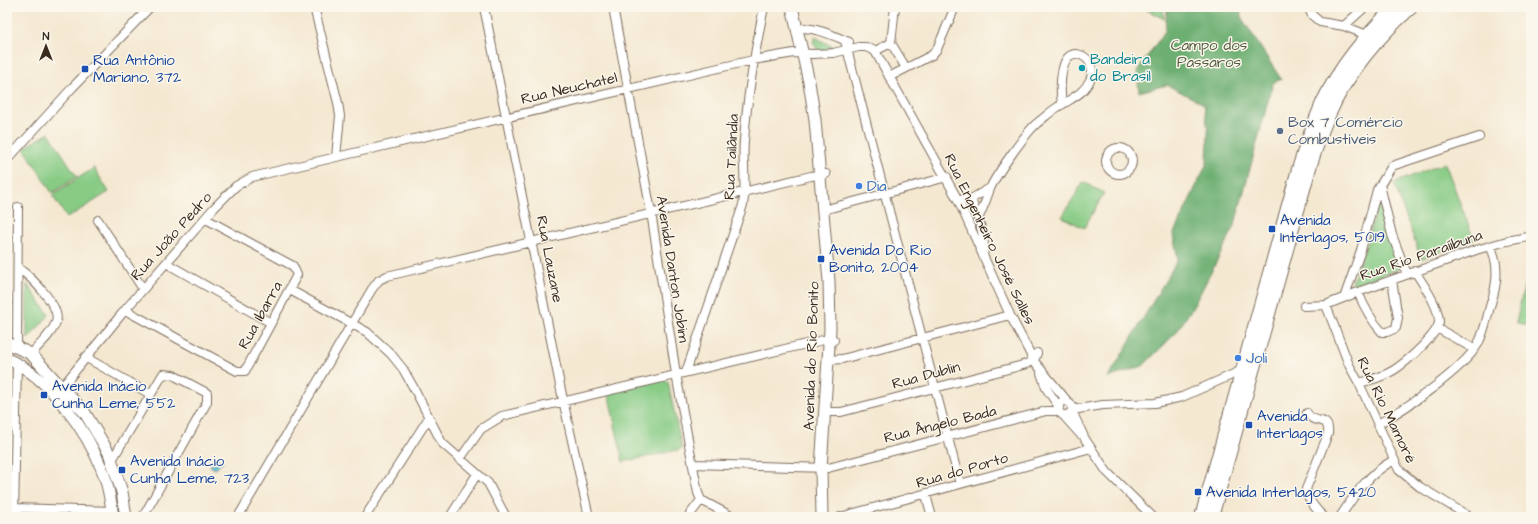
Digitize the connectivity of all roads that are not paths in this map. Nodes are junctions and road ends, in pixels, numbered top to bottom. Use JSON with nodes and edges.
{"nodes":[{"id":1,"x":150,"y":7,"type":"edge"},
{"id":2,"x":314,"y":7,"type":"edge"},
{"id":3,"x":484,"y":7,"type":"edge"},
{"id":4,"x":613,"y":7,"type":"edge"},
{"id":5,"x":764,"y":7,"type":"edge"},
{"id":6,"x":792,"y":7,"type":"edge"},
{"id":7,"x":799,"y":7,"type":"edge"},
{"id":8,"x":895,"y":7,"type":"edge"},
{"id":9,"x":955,"y":7,"type":"edge"},
{"id":10,"x":1308,"y":7,"type":"edge"},
{"id":11,"x":1365,"y":7,"type":"edge"},
{"id":12,"x":1394,"y":7,"type":"edge"},
{"id":13,"x":1412,"y":7,"type":"edge"},
{"id":14,"x":1344,"y":26,"type":"junction"},
{"id":15,"x":804,"y":28,"type":"junction"},
{"id":16,"x":1367,"y":35,"type":"junction"},
{"id":17,"x":845,"y":41,"type":"junction"},
{"id":18,"x":891,"y":44,"type":"junction"},
{"id":19,"x":859,"y":47,"type":"junction"},
{"id":20,"x":847,"y":50,"type":"junction"},
{"id":21,"x":875,"y":51,"type":"junction"},
{"id":22,"x":806,"y":54,"type":"junction"},
{"id":23,"x":753,"y":60,"type":"junction"},
{"id":24,"x":906,"y":68,"type":"junction"},
{"id":25,"x":889,"y":78,"type":"junction"},
{"id":26,"x":627,"y":89,"type":"junction"},
{"id":27,"x":1062,"y":104,"type":"junction"},
{"id":28,"x":506,"y":118,"type":"junction"},
{"id":29,"x":1479,"y":136,"type":"dead end"},
{"id":30,"x":336,"y":158,"type":"junction"},
{"id":31,"x":7,"y":160,"type":"edge"},
{"id":32,"x":823,"y":174,"type":"junction"},
{"id":33,"x":947,"y":177,"type":"junction"},
{"id":34,"x":1380,"y":185,"type":"junction"},
{"id":35,"x":990,"y":188,"type":"junction"},
{"id":36,"x":746,"y":192,"type":"junction"},
{"id":37,"x":885,"y":194,"type":"junction"},
{"id":38,"x":971,"y":199,"type":"junction"},
{"id":39,"x":958,"y":200,"type":"junction"},
{"id":40,"x":18,"y":207,"type":"dead end"},
{"id":41,"x":826,"y":209,"type":"junction"},
{"id":42,"x":962,"y":210,"type":"junction"},
{"id":43,"x":650,"y":212,"type":"junction"},
{"id":44,"x":979,"y":217,"type":"junction"},
{"id":45,"x":206,"y":219,"type":"junction"},
{"id":46,"x":98,"y":220,"type":"dead end"},
{"id":47,"x":1528,"y":238,"type":"dead end"},
{"id":48,"x":532,"y":242,"type":"junction"},
{"id":49,"x":1490,"y":246,"type":"junction"},
{"id":50,"x":983,"y":257,"type":"junction"},
{"id":51,"x":166,"y":263,"type":"junction"},
{"id":52,"x":18,"y":268,"type":"junction"},
{"id":53,"x":1411,"y":272,"type":"junction"},
{"id":54,"x":1392,"y":280,"type":"junction"},
{"id":55,"x":143,"y":289,"type":"junction"},
{"id":56,"x":290,"y":290,"type":"junction"},
{"id":57,"x":1358,"y":292,"type":"junction"},
{"id":58,"x":1344,"y":298,"type":"junction"},
{"id":59,"x":1326,"y":305,"type":"junction"},
{"id":60,"x":1304,"y":306,"type":"dead end"},
{"id":61,"x":125,"y":310,"type":"junction"},
{"id":62,"x":1010,"y":315,"type":"junction"},
{"id":63,"x":352,"y":322,"type":"junction"},
{"id":64,"x":271,"y":323,"type":"junction"},
{"id":65,"x":1437,"y":328,"type":"junction"},
{"id":66,"x":923,"y":339,"type":"junction"},
{"id":67,"x":832,"y":340,"type":"junction"},
{"id":68,"x":12,"y":345,"type":"edge"},
{"id":69,"x":1474,"y":349,"type":"junction"},
{"id":70,"x":31,"y":354,"type":"junction"},
{"id":71,"x":85,"y":357,"type":"junction"},
{"id":72,"x":1036,"y":357,"type":"junction"},
{"id":73,"x":12,"y":360,"type":"edge"},
{"id":74,"x":831,"y":360,"type":"junction"},
{"id":75,"x":1255,"y":366,"type":"junction"},
{"id":76,"x":1040,"y":370,"type":"junction"},
{"id":77,"x":1243,"y":370,"type":"junction"},
{"id":78,"x":686,"y":372,"type":"junction"},
{"id":79,"x":676,"y":374,"type":"junction"},
{"id":80,"x":1359,"y":383,"type":"junction"},
{"id":81,"x":62,"y":386,"type":"junction"},
{"id":82,"x":936,"y":387,"type":"junction"},
{"id":83,"x":150,"y":394,"type":"junction"},
{"id":84,"x":563,"y":400,"type":"junction"},
{"id":85,"x":1071,"y":408,"type":"junction"},
{"id":86,"x":1060,"y":411,"type":"junction"},
{"id":87,"x":828,"y":412,"type":"junction"},
{"id":88,"x":1307,"y":413,"type":"dead end"},
{"id":89,"x":428,"y":419,"type":"junction"},
{"id":90,"x":1378,"y":424,"type":"junction"},
{"id":91,"x":948,"y":435,"type":"junction"},
{"id":92,"x":1084,"y":437,"type":"junction"},
{"id":93,"x":1091,"y":448,"type":"junction"},
{"id":94,"x":112,"y":460,"type":"junction"},
{"id":95,"x":460,"y":460,"type":"junction"},
{"id":96,"x":1394,"y":460,"type":"junction"},
{"id":97,"x":693,"y":464,"type":"junction"},
{"id":98,"x":825,"y":468,"type":"junction"},
{"id":99,"x":477,"y":474,"type":"junction"},
{"id":100,"x":960,"y":484,"type":"junction"},
{"id":101,"x":926,"y":494,"type":"junction"},
{"id":102,"x":701,"y":500,"type":"junction"},
{"id":103,"x":14,"y":508,"type":"junction"},
{"id":104,"x":112,"y":514,"type":"edge"},
{"id":105,"x":14,"y":517,"type":"edge"},
{"id":106,"x":126,"y":517,"type":"edge"},
{"id":107,"x":144,"y":517,"type":"edge"},
{"id":108,"x":238,"y":517,"type":"edge"},
{"id":109,"x":365,"y":517,"type":"edge"},
{"id":110,"x":450,"y":517,"type":"edge"},
{"id":111,"x":506,"y":517,"type":"edge"},
{"id":112,"x":589,"y":517,"type":"edge"},
{"id":113,"x":688,"y":517,"type":"edge"},
{"id":114,"x":733,"y":517,"type":"edge"},
{"id":115,"x":822,"y":517,"type":"edge"},
{"id":116,"x":829,"y":517,"type":"edge"},
{"id":117,"x":840,"y":517,"type":"edge"},
{"id":118,"x":932,"y":517,"type":"edge"},
{"id":119,"x":1153,"y":517,"type":"edge"},
{"id":120,"x":1201,"y":517,"type":"edge"},
{"id":121,"x":1212,"y":517,"type":"edge"},
{"id":122,"x":1324,"y":517,"type":"edge"},
{"id":123,"x":1340,"y":517,"type":"edge"},
{"id":124,"x":1470,"y":517,"type":"edge"}],
"edges":[{"from":1,"to":31,"type":"street"},
{"from":2,"to":30,"type":"street"},
{"from":3,"to":28,"type":"street","name":"Rua Lauzane"},
{"from":4,"to":26,"type":"street","name":"Avenida Danton Jobim"},
{"from":5,"to":23,"type":"street","name":"Rua Tailândia"},
{"from":6,"to":22,"type":"main road","name":"Avenida do Rio Bonito"},
{"from":7,"to":15,"type":"main road","name":"Avenida do Rio Bonito"},
{"from":8,"to":18,"type":"street"},
{"from":9,"to":24,"type":"street"},
{"from":10,"to":14,"type":"street"},
{"from":11,"to":14,"type":"street"},
{"from":12,"to":16,"type":"main road"},
{"from":13,"to":75,"type":"main road"},
{"from":14,"to":16,"type":"street"},
{"from":15,"to":17,"type":"street"},
{"from":15,"to":22,"type":"main road","name":"Avenida do Rio Bonito"},
{"from":16,"to":77,"type":"main road"},
{"from":17,"to":19,"type":"street"},
{"from":17,"to":20,"type":"street"},
{"from":18,"to":21,"type":"street"},
{"from":18,"to":24,"type":"street"},
{"from":19,"to":20,"type":"street","name":"Rua Neuchatel"},
{"from":19,"to":21,"type":"street"},
{"from":20,"to":22,"type":"street","name":"Rua Neuchatel"},
{"from":20,"to":37,"type":"street"},
{"from":21,"to":25,"type":"street","name":"Rua Engenheiro José Salles"},
{"from":22,"to":23,"type":"street","name":"Rua Neuchatel"},
{"from":22,"to":32,"type":"main road","name":"Avenida do Rio Bonito"},
{"from":23,"to":26,"type":"street","name":"Rua Neuchatel"},
{"from":23,"to":36,"type":"street","name":"Rua Tailândia"},
{"from":24,"to":25,"type":"street"},
{"from":25,"to":33,"type":"street","name":"Rua Engenheiro José Salles"},
{"from":26,"to":28,"type":"street","name":"Rua Neuchatel"},
{"from":26,"to":43,"type":"street","name":"Avenida Danton Jobim"},
{"from":27,"to":27,"type":"street"},
{"from":27,"to":35,"type":"street"},
{"from":28,"to":30,"type":"street","name":"Rua Neuchatel"},
{"from":28,"to":48,"type":"street","name":"Rua Lauzane"},
{"from":29,"to":34,"type":"street"},
{"from":30,"to":45,"type":"street","name":"Rua João Pedro"},
{"from":32,"to":36,"type":"street"},
{"from":32,"to":41,"type":"main road","name":"Avenida do Rio Bonito"},
{"from":33,"to":37,"type":"street"},
{"from":33,"to":39,"type":"street","name":"Rua Engenheiro José Salles"},
{"from":34,"to":53,"type":"street"},
{"from":34,"to":58,"type":"street"},
{"from":35,"to":38,"type":"street"},
{"from":35,"to":44,"type":"street"},
{"from":36,"to":43,"type":"street"},
{"from":36,"to":78,"type":"street","name":"Rua Tailândia"},
{"from":37,"to":41,"type":"street"},
{"from":37,"to":66,"type":"street"},
{"from":38,"to":39,"type":"street"},
{"from":38,"to":42,"type":"street"},
{"from":38,"to":44,"type":"street"},
{"from":39,"to":42,"type":"street","name":"Rua Engenheiro José Salles"},
{"from":40,"to":52,"type":"street"},
{"from":41,"to":67,"type":"main road","name":"Avenida do Rio Bonito"},
{"from":42,"to":50,"type":"street","name":"Rua Engenheiro José Salles"},
{"from":43,"to":48,"type":"street"},
{"from":43,"to":79,"type":"street","name":"Avenida Danton Jobim"},
{"from":44,"to":50,"type":"street"},
{"from":45,"to":51,"type":"street","name":"Rua João Pedro"},
{"from":45,"to":56,"type":"street","name":"Rua Ibarra"},
{"from":46,"to":55,"type":"street"},
{"from":47,"to":49,"type":"street","name":"Rua Rio Paraíibuna"},
{"from":48,"to":63,"type":"street"},
{"from":48,"to":84,"type":"street","name":"Rua Lauzane"},
{"from":49,"to":53,"type":"street","name":"Rua Rio Paraíibuna"},
{"from":49,"to":69,"type":"street"},
{"from":50,"to":62,"type":"street","name":"Rua Engenheiro José Salles"},
{"from":51,"to":55,"type":"street","name":"Rua João Pedro"},
{"from":51,"to":64,"type":"street"},
{"from":52,"to":68,"type":"street"},
{"from":52,"to":70,"type":"street"},
{"from":53,"to":54,"type":"street","name":"Rua Rio Paraíibuna"},
{"from":53,"to":65,"type":"street"},
{"from":54,"to":57,"type":"street","name":"Rua Rio Paraíibuna"},
{"from":54,"to":57,"type":"street"},
{"from":55,"to":61,"type":"street","name":"Rua João Pedro"},
{"from":56,"to":63,"type":"street"},
{"from":56,"to":64,"type":"street","name":"Rua Ibarra"},
{"from":57,"to":58,"type":"street","name":"Rua Rio Paraíibuna"},
{"from":58,"to":59,"type":"street","name":"Rua Rio Paraíibuna"},
{"from":59,"to":60,"type":"street","name":"Rua Rio Paraíibuna"},
{"from":59,"to":80,"type":"street","name":"Rua Rio Mamoré"},
{"from":61,"to":64,"type":"street","name":"Rua Ibarra"},
{"from":61,"to":71,"type":"street","name":"Rua João Pedro"},
{"from":62,"to":66,"type":"street"},
{"from":62,"to":72,"type":"street","name":"Rua Engenheiro José Salles"},
{"from":63,"to":89,"type":"street"},
{"from":63,"to":108,"type":"street"},
{"from":65,"to":69,"type":"street"},
{"from":65,"to":80,"type":"street"},
{"from":66,"to":74,"type":"street"},
{"from":66,"to":82,"type":"street"},
{"from":67,"to":74,"type":"main road","name":"Avenida do Rio Bonito"},
{"from":67,"to":78,"type":"street"},
{"from":68,"to":70,"type":"main road"},
{"from":69,"to":90,"type":"street"},
{"from":70,"to":81,"type":"main road"},
{"from":71,"to":81,"type":"street","name":"Rua João Pedro"},
{"from":71,"to":83,"type":"street"},
{"from":72,"to":76,"type":"street","name":"Rua Engenheiro José Salles"},
{"from":72,"to":82,"type":"street","name":"Rua Dublin"},
{"from":73,"to":103,"type":"street"},
{"from":73,"to":104,"type":"main road"},
{"from":74,"to":87,"type":"main road","name":"Avenida do Rio Bonito"},
{"from":75,"to":77,"type":"street"},
{"from":75,"to":121,"type":"main road"},
{"from":76,"to":85,"type":"street","name":"Rua Engenheiro José Salles"},
{"from":76,"to":86,"type":"street","name":"Rua Engenheiro José Salles"},
{"from":77,"to":85,"type":"street"},
{"from":77,"to":120,"type":"main road"},
{"from":78,"to":79,"type":"street"},
{"from":79,"to":84,"type":"street"},
{"from":79,"to":97,"type":"street","name":"Avenida Danton Jobim"},
{"from":80,"to":90,"type":"street","name":"Rua Rio Mamoré"},
{"from":81,"to":94,"type":"main road"},
{"from":82,"to":87,"type":"street","name":"Rua Dublin"},
{"from":82,"to":91,"type":"street"},
{"from":83,"to":94,"type":"street"},
{"from":83,"to":107,"type":"street"},
{"from":84,"to":95,"type":"street"},
{"from":84,"to":112,"type":"street","name":"Rua Lauzane"},
{"from":85,"to":86,"type":"street"},
{"from":85,"to":86,"type":"street"},
{"from":85,"to":92,"type":"street","name":"Rua Engenheiro José Salles"},
{"from":86,"to":91,"type":"street","name":"Rua Ângelo Bada"},
{"from":86,"to":92,"type":"street","name":"Rua Engenheiro José Salles"},
{"from":87,"to":98,"type":"main road","name":"Avenida do Rio Bonito"},
{"from":88,"to":122,"type":"street"},
{"from":89,"to":95,"type":"street"},
{"from":89,"to":109,"type":"street"},
{"from":90,"to":96,"type":"street","name":"Rua Rio Mamoré"},
{"from":91,"to":98,"type":"street","name":"Rua Ângelo Bada"},
{"from":91,"to":100,"type":"street"},
{"from":92,"to":93,"type":"street","name":"Rua Engenheiro José Salles"},
{"from":93,"to":100,"type":"street","name":"Rua do Porto"},
{"from":93,"to":119,"type":"street","name":"Rua Engenheiro José Salles"},
{"from":94,"to":106,"type":"main road"},
{"from":95,"to":99,"type":"street"},
{"from":96,"to":123,"type":"street"},
{"from":96,"to":124,"type":"street","name":"Rua Rio Mamoré"},
{"from":97,"to":98,"type":"street","name":"Rua Ângelo Bada"},
{"from":97,"to":102,"type":"street","name":"Avenida Danton Jobim"},
{"from":98,"to":115,"type":"main road","name":"Avenida do Rio Bonito"},
{"from":98,"to":116,"type":"main road","name":"Avenida do Rio Bonito"},
{"from":99,"to":110,"type":"street"},
{"from":99,"to":111,"type":"street"},
{"from":100,"to":101,"type":"street","name":"Rua do Porto"},
{"from":101,"to":117,"type":"street","name":"Rua do Porto"},
{"from":101,"to":118,"type":"street"},
{"from":102,"to":113,"type":"street"},
{"from":102,"to":114,"type":"street"},
{"from":103,"to":104,"type":"street"},
{"from":103,"to":105,"type":"street"}]}
